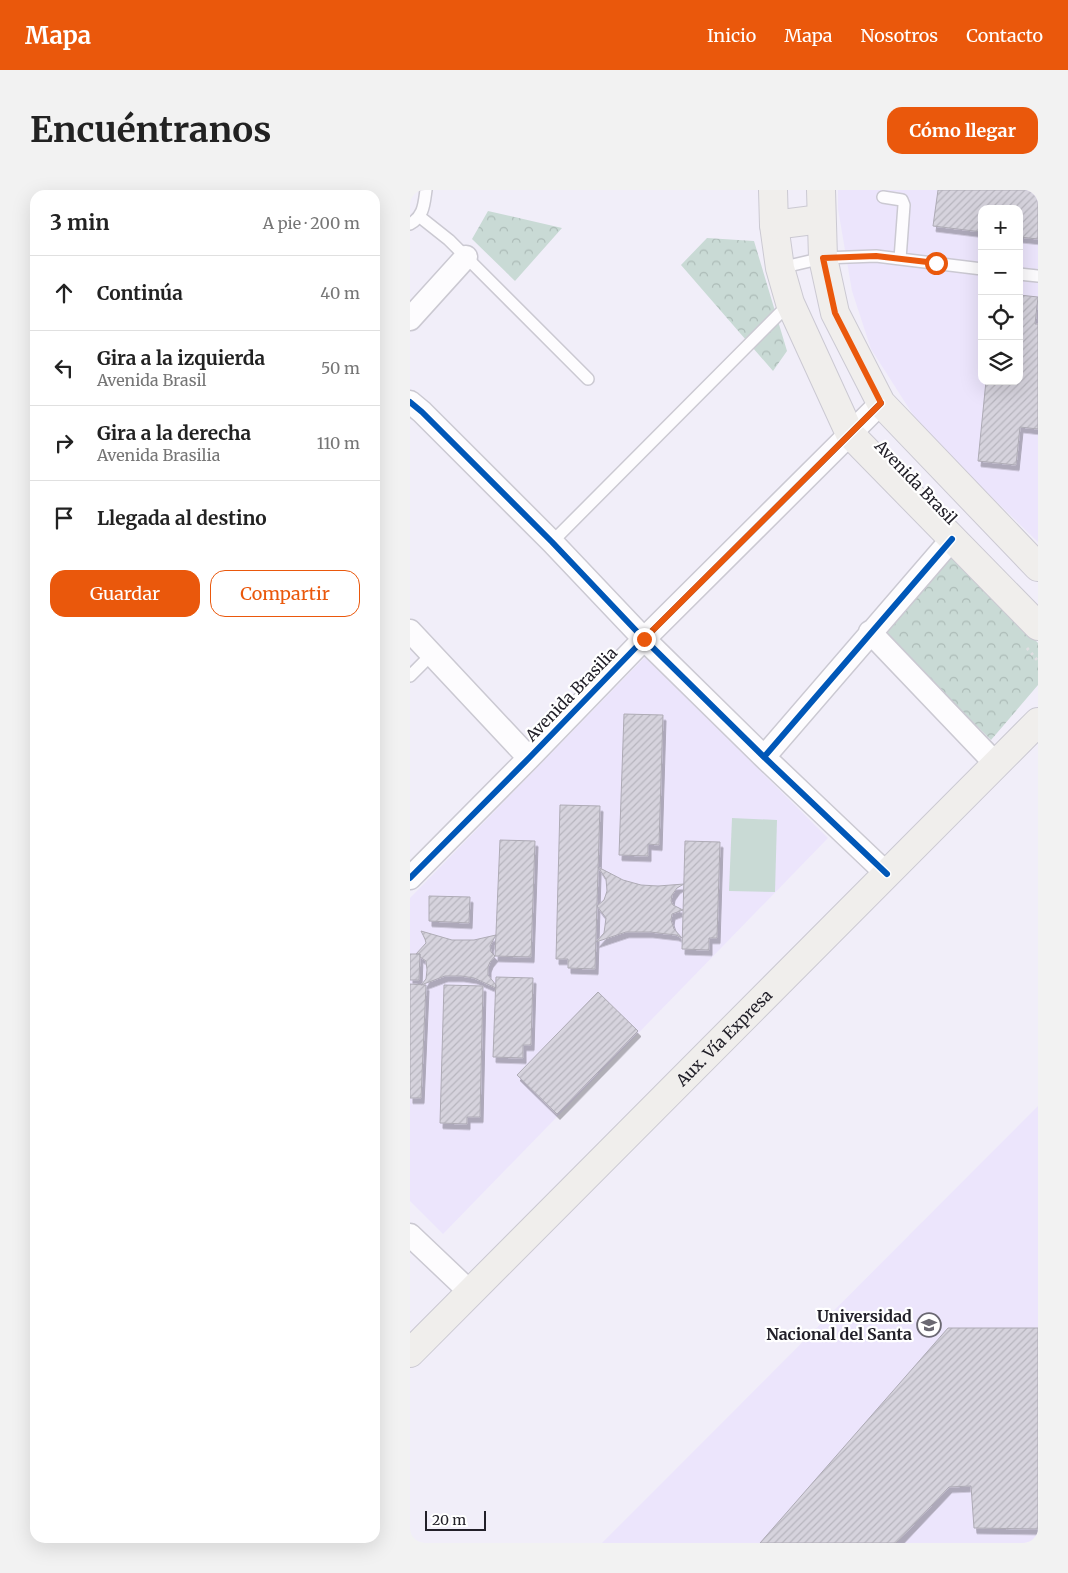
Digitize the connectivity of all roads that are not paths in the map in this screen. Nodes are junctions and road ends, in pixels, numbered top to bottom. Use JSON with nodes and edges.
{"nodes":[{"id":1,"x":426,"y":190,"type":"edge"},
{"id":2,"x":774,"y":190,"type":"edge"},
{"id":3,"x":821,"y":190,"type":"edge"},
{"id":4,"x":883,"y":197,"type":"dead end"},
{"id":5,"x":420,"y":217,"type":"junction"},
{"id":6,"x":821,"y":219,"type":"junction"},
{"id":7,"x":410,"y":224,"type":"edge"},
{"id":8,"x":774,"y":225,"type":"junction"},
{"id":9,"x":466,"y":256,"type":"junction"},
{"id":10,"x":823,"y":258,"type":"junction"},
{"id":11,"x":900,"y":259,"type":"junction"},
{"id":12,"x":780,"y":268,"type":"junction"},
{"id":13,"x":978,"y":269,"type":"edge"},
{"id":14,"x":1023,"y":274,"type":"edge"},
{"id":15,"x":1038,"y":276,"type":"edge"},
{"id":16,"x":790,"y":303,"type":"junction"},
{"id":17,"x":410,"y":319,"type":"edge"},
{"id":18,"x":588,"y":379,"type":"dead end"},
{"id":19,"x":410,"y":402,"type":"edge"},
{"id":20,"x":881,"y":403,"type":"junction"},
{"id":21,"x":850,"y":434,"type":"junction"},
{"id":22,"x":952,"y":539,"type":"junction"},
{"id":23,"x":552,"y":542,"type":"junction"},
{"id":24,"x":1038,"y":566,"type":"edge"},
{"id":25,"x":1038,"y":626,"type":"edge"},
{"id":26,"x":410,"y":631,"type":"edge"},
{"id":27,"x":870,"y":632,"type":"junction"},
{"id":28,"x":644,"y":639,"type":"junction"},
{"id":29,"x":432,"y":654,"type":"junction"},
{"id":30,"x":410,"y":676,"type":"edge"},
{"id":31,"x":1038,"y":722,"type":"edge"},
{"id":32,"x":764,"y":757,"type":"junction"},
{"id":33,"x":529,"y":758,"type":"junction"},
{"id":34,"x":996,"y":764,"type":"junction"},
{"id":35,"x":887,"y":874,"type":"junction"},
{"id":36,"x":410,"y":878,"type":"edge"},
{"id":37,"x":410,"y":1235,"type":"edge"},
{"id":38,"x":470,"y":1292,"type":"junction"},
{"id":39,"x":410,"y":1353,"type":"edge"}],
"edges":[{"from":1,"to":5,"type":"lane"},
{"from":2,"to":8,"type":"main road","name":"Avenida Brasil"},
{"from":3,"to":6,"type":"main road","name":"Avenida Brasil"},
{"from":4,"to":11,"type":"lane"},
{"from":5,"to":7,"type":"lane"},
{"from":5,"to":9,"type":"lane"},
{"from":6,"to":8,"type":"main road"},
{"from":6,"to":10,"type":"main road","name":"Avenida Brasil"},
{"from":8,"to":12,"type":"main road","name":"Avenida Brasil"},
{"from":9,"to":17,"type":"street"},
{"from":9,"to":18,"type":"lane"},
{"from":10,"to":11,"type":"lane"},
{"from":10,"to":12,"type":"lane"},
{"from":10,"to":20,"type":"main road","name":"Avenida Brasil"},
{"from":11,"to":13,"type":"lane"},
{"from":12,"to":16,"type":"main road","name":"Avenida Brasil"},
{"from":14,"to":15,"type":"lane"},
{"from":16,"to":21,"type":"main road","name":"Avenida Brasil"},
{"from":16,"to":23,"type":"lane"},
{"from":19,"to":23,"type":"street"},
{"from":20,"to":21,"type":"street","name":"Avenida Brasilia"},
{"from":20,"to":24,"type":"main road","name":"Avenida Brasil"},
{"from":21,"to":22,"type":"main road","name":"Avenida Brasil"},
{"from":21,"to":28,"type":"street","name":"Avenida Brasilia"},
{"from":22,"to":25,"type":"main road","name":"Avenida Brasil"},
{"from":22,"to":27,"type":"street"},
{"from":23,"to":28,"type":"street"},
{"from":26,"to":29,"type":"street"},
{"from":27,"to":32,"type":"street"},
{"from":27,"to":34,"type":"street"},
{"from":28,"to":32,"type":"street"},
{"from":28,"to":33,"type":"street","name":"Avenida Brasilia"},
{"from":29,"to":30,"type":"lane"},
{"from":29,"to":33,"type":"street"},
{"from":31,"to":34,"type":"main road","name":"Aux. Vía Expresa"},
{"from":32,"to":35,"type":"street"},
{"from":33,"to":36,"type":"street","name":"Avenida Brasilia"},
{"from":34,"to":35,"type":"main road","name":"Aux. Vía Expresa"},
{"from":35,"to":38,"type":"main road","name":"Aux. Vía Expresa"},
{"from":37,"to":38,"type":"street"},
{"from":38,"to":39,"type":"main road","name":"Aux. Vía Expresa"}]}
